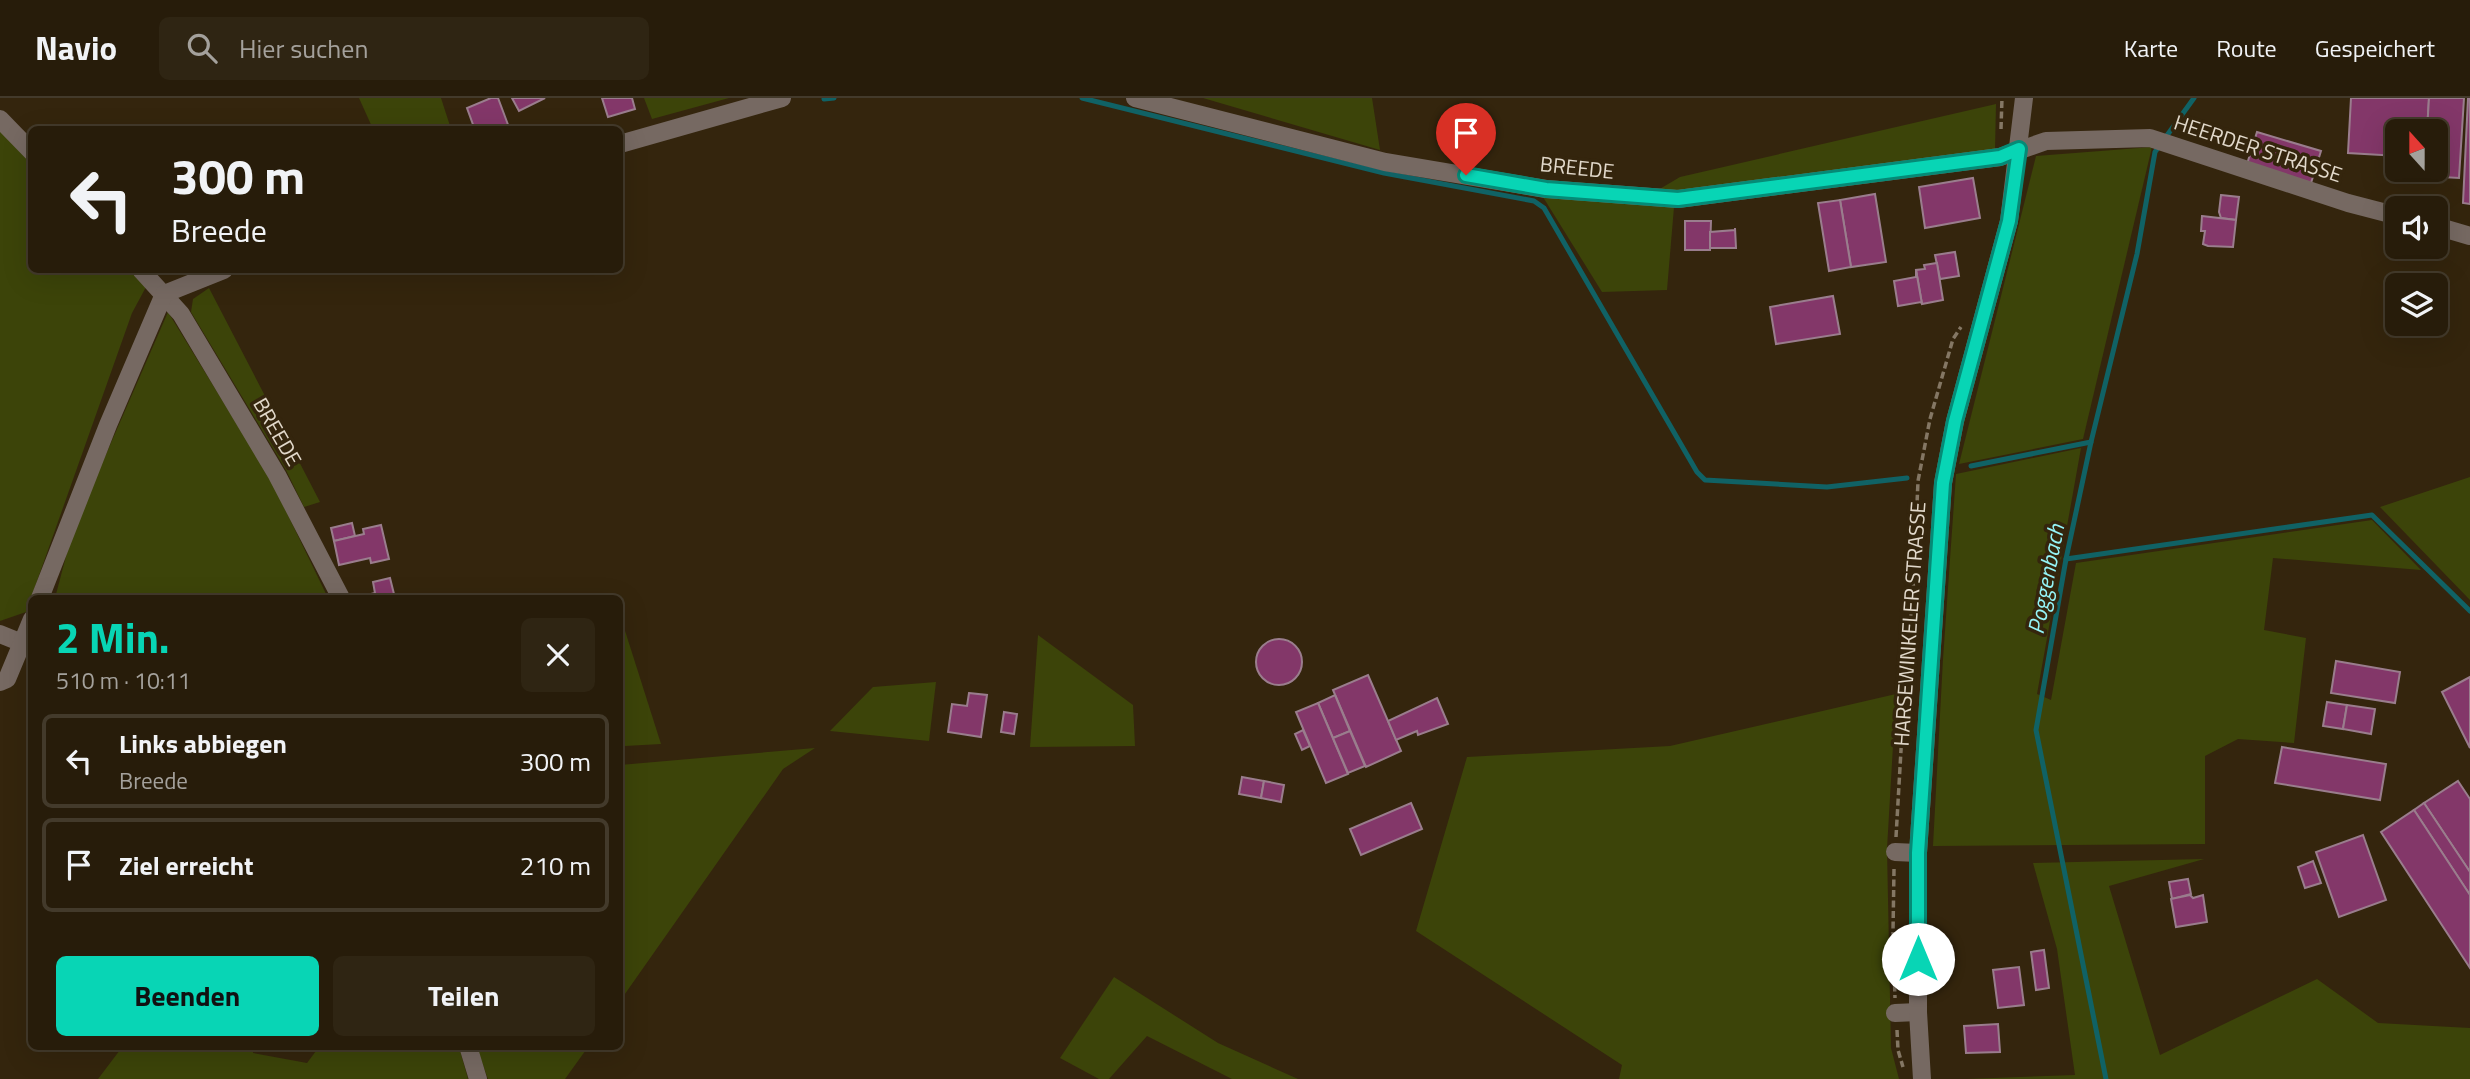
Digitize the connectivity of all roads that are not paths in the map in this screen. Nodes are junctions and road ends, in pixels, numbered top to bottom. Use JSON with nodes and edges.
{"nodes":[{"id":1,"x":782,"y":98,"type":"edge"},
{"id":2,"x":1135,"y":98,"type":"edge"},
{"id":3,"x":2024,"y":98,"type":"edge"},
{"id":4,"x":0,"y":119,"type":"edge"},
{"id":5,"x":623,"y":143,"type":"edge"},
{"id":6,"x":28,"y":148,"type":"edge"},
{"id":7,"x":2019,"y":149,"type":"junction"},
{"id":8,"x":2385,"y":213,"type":"edge"},
{"id":9,"x":2448,"y":230,"type":"edge"},
{"id":10,"x":2470,"y":236,"type":"edge"},
{"id":11,"x":144,"y":273,"type":"edge"},
{"id":12,"x":216,"y":273,"type":"edge"},
{"id":13,"x":164,"y":294,"type":"junction"},
{"id":14,"x":41,"y":595,"type":"edge"},
{"id":15,"x":339,"y":595,"type":"edge"},
{"id":16,"x":0,"y":634,"type":"edge"},
{"id":17,"x":26,"y":645,"type":"edge"},
{"id":18,"x":0,"y":682,"type":"edge"},
{"id":19,"x":1895,"y":852,"type":"dead end"},
{"id":20,"x":1918,"y":853,"type":"junction"},
{"id":21,"x":1918,"y":1012,"type":"junction"},
{"id":22,"x":1895,"y":1013,"type":"dead end"},
{"id":23,"x":469,"y":1050,"type":"edge"},
{"id":24,"x":478,"y":1079,"type":"edge"},
{"id":25,"x":1922,"y":1079,"type":"edge"}],
"edges":[{"from":1,"to":5,"type":"street"},
{"from":2,"to":7,"type":"street","name":"BREEDE"},
{"from":3,"to":7,"type":"street","name":"HARSEWINKELER STRASSE"},
{"from":4,"to":6,"type":"street"},
{"from":7,"to":8,"type":"street","name":"HEERDER STRASSE"},
{"from":7,"to":20,"type":"street","name":"HARSEWINKELER STRASSE"},
{"from":9,"to":10,"type":"street"},
{"from":11,"to":13,"type":"street","name":"BREEDE"},
{"from":12,"to":13,"type":"street"},
{"from":13,"to":14,"type":"street"},
{"from":13,"to":15,"type":"street","name":"BREEDE"},
{"from":16,"to":17,"type":"street"},
{"from":17,"to":18,"type":"street"},
{"from":19,"to":20,"type":"street"},
{"from":20,"to":21,"type":"street","name":"HARSEWINKELER STRASSE"},
{"from":21,"to":22,"type":"street"},
{"from":21,"to":25,"type":"street","name":"HARSEWINKELER STRASSE"},
{"from":23,"to":24,"type":"street"}]}
